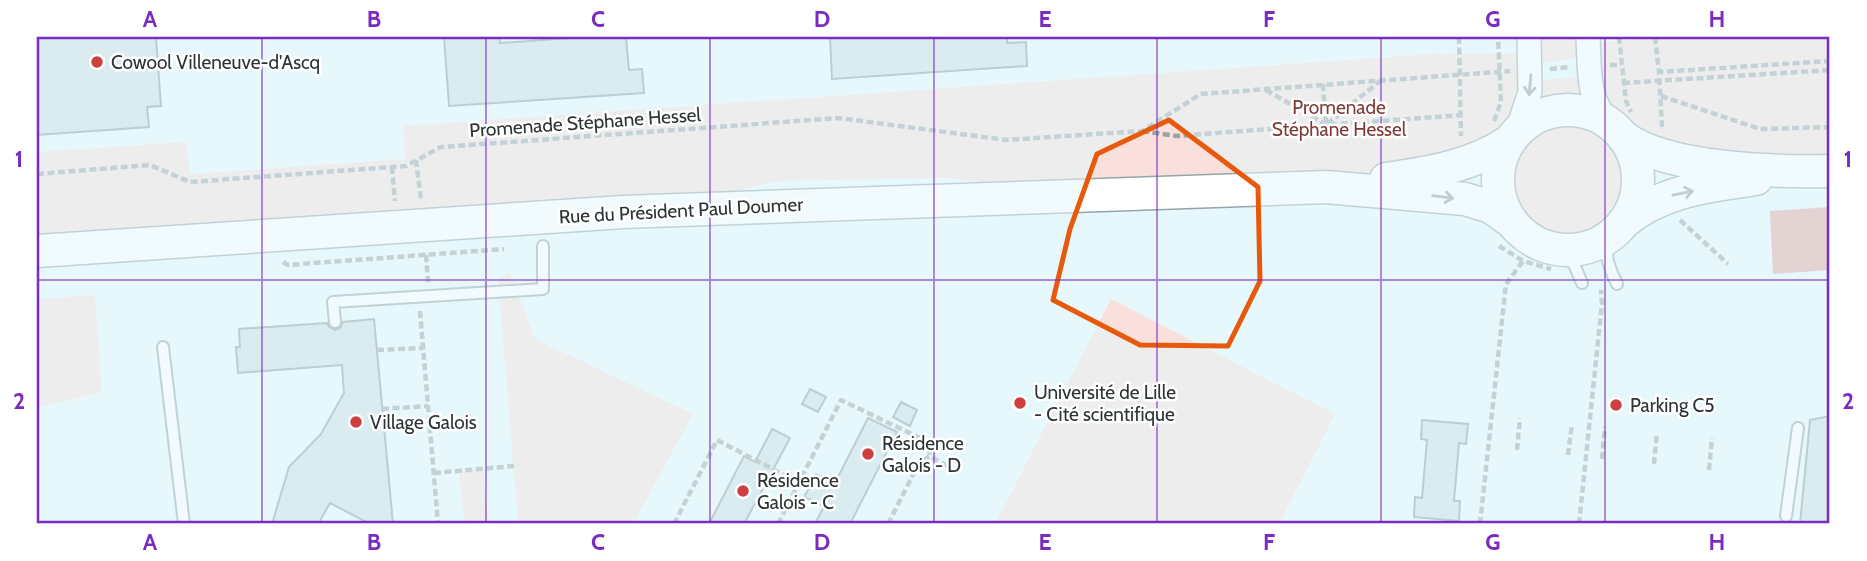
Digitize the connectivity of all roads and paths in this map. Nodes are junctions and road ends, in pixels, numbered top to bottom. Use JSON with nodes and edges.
{"nodes":[{"id":1,"x":1459,"y":37,"type":"edge"},
{"id":2,"x":1498,"y":37,"type":"edge"},
{"id":3,"x":1529,"y":37,"type":"edge"},
{"id":4,"x":1588,"y":37,"type":"edge"},
{"id":5,"x":1619,"y":37,"type":"edge"},
{"id":6,"x":1655,"y":37,"type":"edge"},
{"id":7,"x":1830,"y":61,"type":"edge"},
{"id":8,"x":1830,"y":70,"type":"edge"},
{"id":9,"x":1659,"y":72,"type":"junction"},
{"id":10,"x":1461,"y":74,"type":"junction"},
{"id":11,"x":1380,"y":80,"type":"junction"},
{"id":12,"x":1660,"y":81,"type":"junction"},
{"id":13,"x":1623,"y":83,"type":"junction"},
{"id":14,"x":1323,"y":84,"type":"junction"},
{"id":15,"x":1265,"y":89,"type":"junction"},
{"id":16,"x":1661,"y":96,"type":"junction"},
{"id":17,"x":1461,"y":115,"type":"junction"},
{"id":18,"x":1326,"y":125,"type":"junction"},
{"id":19,"x":1622,"y":125,"type":"junction"},
{"id":20,"x":1830,"y":127,"type":"edge"},
{"id":21,"x":1662,"y":129,"type":"dead end"},
{"id":22,"x":1142,"y":131,"type":"junction"},
{"id":23,"x":1504,"y":134,"type":"junction"},
{"id":24,"x":1461,"y":147,"type":"dead end"},
{"id":25,"x":1825,"y":171,"type":"edge"},
{"id":26,"x":37,"y":174,"type":"edge"},
{"id":27,"x":1326,"y":187,"type":"junction"},
{"id":28,"x":1676,"y":217,"type":"dead end"},
{"id":29,"x":1512,"y":222,"type":"junction"},
{"id":30,"x":1616,"y":229,"type":"junction"},
{"id":31,"x":544,"y":246,"type":"dead end"},
{"id":32,"x":37,"y":251,"type":"edge"},
{"id":33,"x":1536,"y":254,"type":"junction"},
{"id":34,"x":426,"y":255,"type":"dead end"},
{"id":35,"x":1728,"y":264,"type":"dead end"},
{"id":36,"x":1582,"y":283,"type":"dead end"},
{"id":37,"x":1617,"y":284,"type":"dead end"},
{"id":38,"x":1600,"y":286,"type":"dead end"},
{"id":39,"x":423,"y":296,"type":"junction"},
{"id":40,"x":335,"y":322,"type":"dead end"},
{"id":41,"x":163,"y":347,"type":"dead end"},
{"id":42,"x":423,"y":348,"type":"junction"},
{"id":43,"x":377,"y":350,"type":"dead end"},
{"id":44,"x":428,"y":406,"type":"junction"},
{"id":45,"x":382,"y":409,"type":"dead end"},
{"id":46,"x":1520,"y":418,"type":"dead end"},
{"id":47,"x":1572,"y":424,"type":"dead end"},
{"id":48,"x":1605,"y":427,"type":"dead end"},
{"id":49,"x":1798,"y":428,"type":"dead end"},
{"id":50,"x":1657,"y":432,"type":"dead end"},
{"id":51,"x":1712,"y":438,"type":"dead end"},
{"id":52,"x":1517,"y":450,"type":"dead end"},
{"id":53,"x":930,"y":456,"type":"junction"},
{"id":54,"x":1568,"y":456,"type":"dead end"},
{"id":55,"x":1602,"y":459,"type":"dead end"},
{"id":56,"x":1654,"y":464,"type":"dead end"},
{"id":57,"x":514,"y":466,"type":"dead end"},
{"id":58,"x":947,"y":466,"type":"dead end"},
{"id":59,"x":1709,"y":470,"type":"dead end"},
{"id":60,"x":434,"y":474,"type":"junction"},
{"id":61,"x":801,"y":482,"type":"junction"},
{"id":62,"x":809,"y":488,"type":"dead end"},
{"id":63,"x":1786,"y":516,"type":"dead end"},
{"id":64,"x":184,"y":524,"type":"edge"},
{"id":65,"x":438,"y":524,"type":"edge"},
{"id":66,"x":674,"y":524,"type":"edge"},
{"id":67,"x":778,"y":524,"type":"edge"},
{"id":68,"x":888,"y":524,"type":"edge"},
{"id":69,"x":1479,"y":524,"type":"edge"},
{"id":70,"x":1579,"y":524,"type":"edge"}],
"edges":[{"from":1,"to":10,"type":"path"},
{"from":2,"to":23,"type":"path"},
{"from":3,"to":23,"type":"street","one_way":true},
{"from":4,"to":19,"type":"street"},
{"from":5,"to":13,"type":"path"},
{"from":6,"to":9,"type":"path"},
{"from":7,"to":9,"type":"path"},
{"from":8,"to":12,"type":"path"},
{"from":9,"to":12,"type":"path"},
{"from":10,"to":11,"type":"path","name":"Promenade Stéphane Hessel"},
{"from":10,"to":17,"type":"path"},
{"from":11,"to":14,"type":"path","name":"Promenade Stéphane Hessel"},
{"from":11,"to":18,"type":"path"},
{"from":12,"to":13,"type":"path"},
{"from":12,"to":16,"type":"path"},
{"from":13,"to":19,"type":"path"},
{"from":14,"to":15,"type":"path","name":"Promenade Stéphane Hessel"},
{"from":14,"to":18,"type":"path"},
{"from":15,"to":18,"type":"path"},
{"from":15,"to":22,"type":"path","name":"Promenade Stéphane Hessel"},
{"from":16,"to":20,"type":"path"},
{"from":16,"to":21,"type":"path"},
{"from":17,"to":18,"type":"path","name":"Promenade Stéphane Hessel"},
{"from":17,"to":24,"type":"path"},
{"from":18,"to":22,"type":"path","name":"Promenade Stéphane Hessel"},
{"from":19,"to":23,"type":"main road"},
{"from":19,"to":25,"type":"main road"},
{"from":19,"to":30,"type":"main road"},
{"from":22,"to":26,"type":"path","name":"Promenade Stéphane Hessel"},
{"from":23,"to":27,"type":"main road","name":"Rue du Président Paul Doumer"},
{"from":23,"to":29,"type":"main road"},
{"from":30,"to":25,"type":"main road","one_way":true},
{"from":27,"to":29,"type":"main road","name":"Rue du Président Paul Doumer","one_way":true},
{"from":27,"to":32,"type":"main road","name":"Rue du Président Paul Doumer"},
{"from":28,"to":35,"type":"path"},
{"from":29,"to":33,"type":"main road"},
{"from":30,"to":33,"type":"main road"},
{"from":30,"to":37,"type":"lane"},
{"from":31,"to":39,"type":"lane"},
{"from":33,"to":36,"type":"lane"},
{"from":33,"to":69,"type":"path"},
{"from":34,"to":39,"type":"path"},
{"from":38,"to":70,"type":"path"},
{"from":39,"to":40,"type":"lane"},
{"from":39,"to":42,"type":"path"},
{"from":41,"to":64,"type":"lane"},
{"from":42,"to":43,"type":"path"},
{"from":42,"to":44,"type":"path"},
{"from":44,"to":45,"type":"path"},
{"from":44,"to":60,"type":"path"},
{"from":46,"to":52,"type":"path"},
{"from":47,"to":54,"type":"path"},
{"from":48,"to":55,"type":"path"},
{"from":49,"to":63,"type":"lane"},
{"from":50,"to":56,"type":"path"},
{"from":51,"to":59,"type":"path"},
{"from":53,"to":58,"type":"path"},
{"from":53,"to":61,"type":"path"},
{"from":53,"to":68,"type":"path"},
{"from":57,"to":60,"type":"path"},
{"from":60,"to":65,"type":"path"},
{"from":61,"to":62,"type":"path"},
{"from":61,"to":66,"type":"path"},
{"from":61,"to":67,"type":"path"}]}
